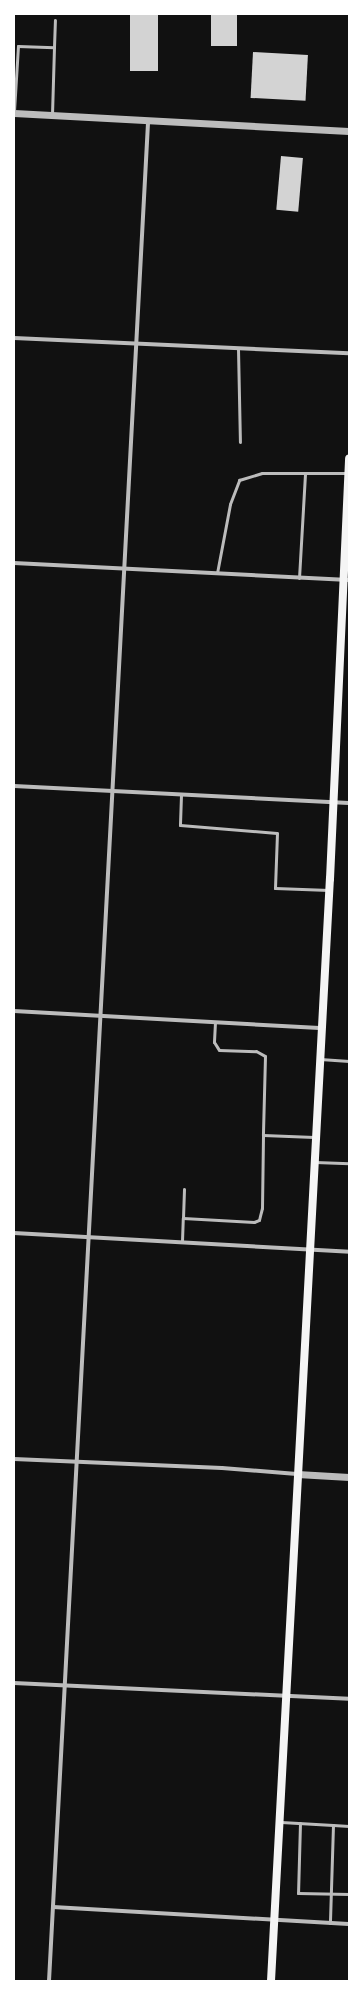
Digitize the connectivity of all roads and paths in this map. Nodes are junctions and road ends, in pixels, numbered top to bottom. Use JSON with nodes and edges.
{"nodes":[{"id":1,"x":55,"y":20,"type":"dead end"},
{"id":2,"x":54,"y":47,"type":"junction"},
{"id":3,"x":14,"y":112,"type":"edge"},
{"id":4,"x":52,"y":115,"type":"junction"},
{"id":5,"x":148,"y":121,"type":"junction"},
{"id":6,"x":349,"y":130,"type":"edge"},
{"id":7,"x":14,"y":338,"type":"edge"},
{"id":8,"x":136,"y":345,"type":"junction"},
{"id":9,"x":238,"y":349,"type":"junction"},
{"id":10,"x":349,"y":353,"type":"edge"},
{"id":11,"x":240,"y":442,"type":"dead end"},
{"id":12,"x":349,"y":458,"type":"edge"},
{"id":13,"x":305,"y":473,"type":"junction"},
{"id":14,"x":348,"y":473,"type":"edge"},
{"id":15,"x":14,"y":563,"type":"edge"},
{"id":16,"x":123,"y":568,"type":"junction"},
{"id":17,"x":217,"y":573,"type":"junction"},
{"id":18,"x":299,"y":578,"type":"junction"},
{"id":19,"x":346,"y":580,"type":"edge"},
{"id":20,"x":14,"y":786,"type":"edge"},
{"id":21,"x":111,"y":791,"type":"junction"},
{"id":22,"x":181,"y":794,"type":"junction"},
{"id":23,"x":333,"y":802,"type":"junction"},
{"id":24,"x":349,"y":803,"type":"edge"},
{"id":25,"x":329,"y":890,"type":"junction"},
{"id":26,"x":14,"y":1011,"type":"edge"},
{"id":27,"x":100,"y":1015,"type":"junction"},
{"id":28,"x":215,"y":1021,"type":"junction"},
{"id":29,"x":320,"y":1028,"type":"junction"},
{"id":30,"x":318,"y":1059,"type":"junction"},
{"id":31,"x":349,"y":1061,"type":"edge"},
{"id":32,"x":262,"y":1135,"type":"junction"},
{"id":33,"x":314,"y":1137,"type":"junction"},
{"id":34,"x":313,"y":1162,"type":"junction"},
{"id":35,"x":349,"y":1163,"type":"edge"},
{"id":36,"x":184,"y":1189,"type":"dead end"},
{"id":37,"x":183,"y":1218,"type":"junction"},
{"id":38,"x":14,"y":1233,"type":"edge"},
{"id":39,"x":87,"y":1237,"type":"junction"},
{"id":40,"x":182,"y":1241,"type":"junction"},
{"id":41,"x":309,"y":1249,"type":"junction"},
{"id":42,"x":349,"y":1252,"type":"edge"},
{"id":43,"x":14,"y":1459,"type":"edge"},
{"id":44,"x":78,"y":1462,"type":"junction"},
{"id":45,"x":297,"y":1474,"type":"junction"},
{"id":46,"x":349,"y":1476,"type":"edge"},
{"id":47,"x":14,"y":1682,"type":"edge"},
{"id":48,"x":65,"y":1685,"type":"junction"},
{"id":49,"x":286,"y":1695,"type":"junction"},
{"id":50,"x":349,"y":1699,"type":"edge"},
{"id":51,"x":279,"y":1822,"type":"junction"},
{"id":52,"x":300,"y":1823,"type":"junction"},
{"id":53,"x":334,"y":1825,"type":"junction"},
{"id":54,"x":349,"y":1826,"type":"edge"},
{"id":55,"x":330,"y":1894,"type":"junction"},
{"id":56,"x":349,"y":1894,"type":"edge"},
{"id":57,"x":53,"y":1907,"type":"junction"},
{"id":58,"x":274,"y":1920,"type":"junction"},
{"id":59,"x":330,"y":1923,"type":"junction"},
{"id":60,"x":349,"y":1924,"type":"edge"},
{"id":61,"x":49,"y":1981,"type":"edge"},
{"id":62,"x":271,"y":1981,"type":"edge"}],
"edges":[{"from":1,"to":2,"type":"lane"},
{"from":2,"to":3,"type":"lane"},
{"from":2,"to":4,"type":"lane"},
{"from":3,"to":4,"type":"street"},
{"from":4,"to":5,"type":"street"},
{"from":5,"to":6,"type":"street"},
{"from":5,"to":8,"type":"street"},
{"from":7,"to":8,"type":"street"},
{"from":8,"to":9,"type":"street"},
{"from":8,"to":16,"type":"street"},
{"from":9,"to":10,"type":"street"},
{"from":9,"to":11,"type":"lane"},
{"from":12,"to":14,"type":"main road"},
{"from":13,"to":14,"type":"lane"},
{"from":13,"to":17,"type":"lane"},
{"from":13,"to":18,"type":"lane"},
{"from":14,"to":19,"type":"main road"},
{"from":15,"to":16,"type":"street"},
{"from":16,"to":17,"type":"street"},
{"from":16,"to":21,"type":"street"},
{"from":17,"to":18,"type":"street"},
{"from":18,"to":19,"type":"street"},
{"from":19,"to":23,"type":"main road"},
{"from":20,"to":21,"type":"street"},
{"from":21,"to":22,"type":"street"},
{"from":21,"to":27,"type":"street"},
{"from":22,"to":23,"type":"street"},
{"from":22,"to":25,"type":"lane"},
{"from":23,"to":24,"type":"street"},
{"from":23,"to":25,"type":"main road"},
{"from":25,"to":29,"type":"main road"},
{"from":26,"to":27,"type":"street"},
{"from":27,"to":28,"type":"street"},
{"from":27,"to":39,"type":"street"},
{"from":28,"to":29,"type":"street"},
{"from":28,"to":32,"type":"lane"},
{"from":29,"to":30,"type":"main road"},
{"from":30,"to":31,"type":"lane"},
{"from":30,"to":33,"type":"main road"},
{"from":32,"to":33,"type":"lane"},
{"from":32,"to":37,"type":"lane"},
{"from":33,"to":34,"type":"main road"},
{"from":34,"to":35,"type":"lane"},
{"from":34,"to":41,"type":"main road"},
{"from":36,"to":37,"type":"lane"},
{"from":37,"to":40,"type":"lane"},
{"from":38,"to":39,"type":"street"},
{"from":39,"to":40,"type":"street"},
{"from":39,"to":44,"type":"street"},
{"from":40,"to":41,"type":"street"},
{"from":41,"to":42,"type":"street"},
{"from":41,"to":45,"type":"main road"},
{"from":43,"to":44,"type":"street"},
{"from":44,"to":45,"type":"street"},
{"from":44,"to":48,"type":"street"},
{"from":45,"to":46,"type":"street"},
{"from":45,"to":49,"type":"main road"},
{"from":47,"to":48,"type":"street"},
{"from":48,"to":49,"type":"street"},
{"from":48,"to":57,"type":"street"},
{"from":49,"to":50,"type":"street"},
{"from":49,"to":51,"type":"main road"},
{"from":51,"to":52,"type":"lane"},
{"from":51,"to":58,"type":"main road"},
{"from":52,"to":53,"type":"lane"},
{"from":52,"to":55,"type":"lane"},
{"from":53,"to":54,"type":"lane"},
{"from":53,"to":55,"type":"lane"},
{"from":55,"to":56,"type":"lane"},
{"from":55,"to":59,"type":"lane"},
{"from":57,"to":58,"type":"street"},
{"from":57,"to":61,"type":"street"},
{"from":58,"to":59,"type":"street"},
{"from":58,"to":62,"type":"main road"},
{"from":59,"to":60,"type":"street"}]}
